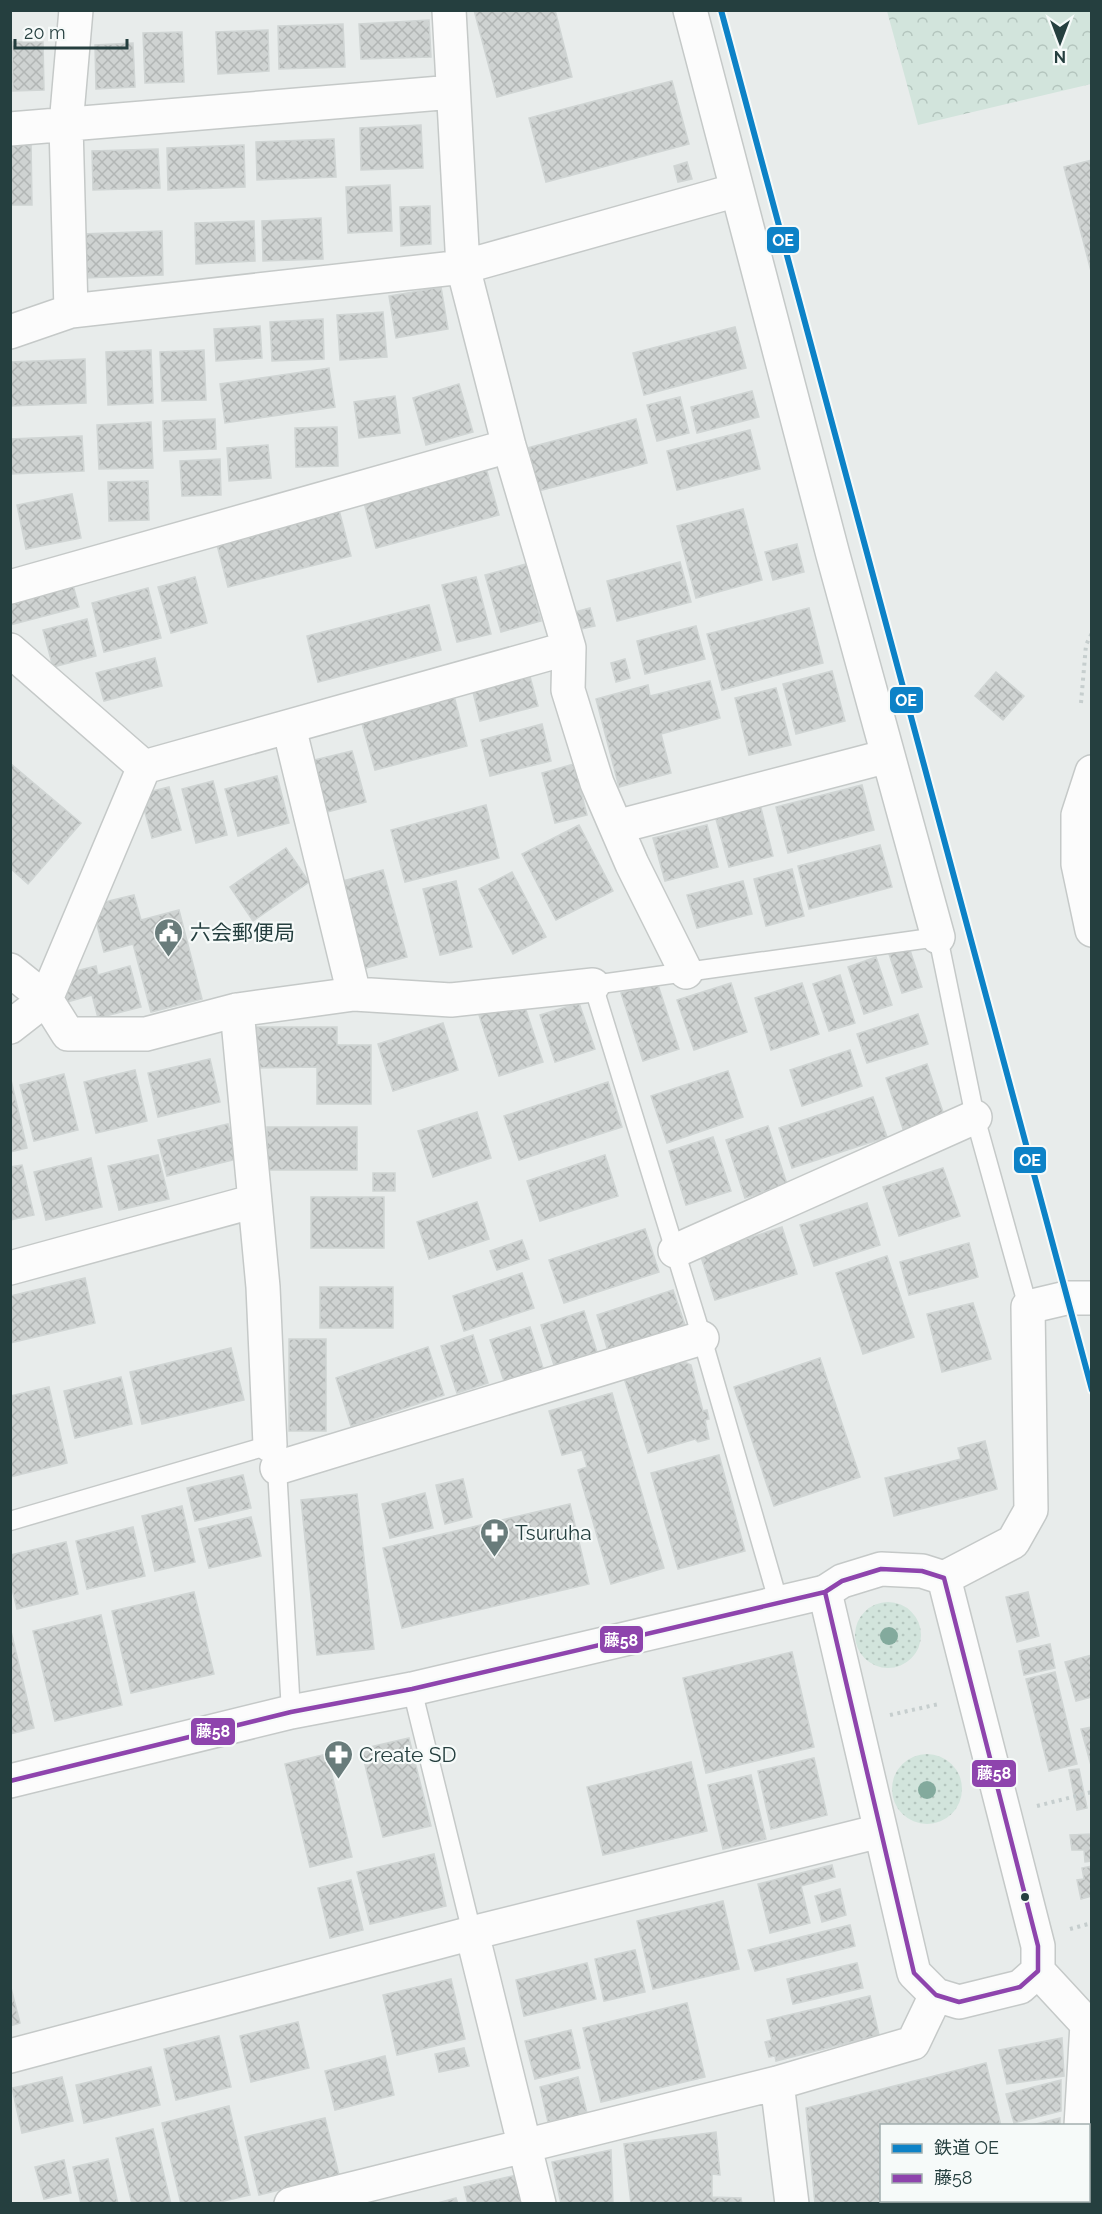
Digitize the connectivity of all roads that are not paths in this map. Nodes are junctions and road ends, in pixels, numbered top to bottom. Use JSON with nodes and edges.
{"nodes":[{"id":1,"x":76,"y":10,"type":"edge"},
{"id":2,"x":449,"y":10,"type":"edge"},
{"id":3,"x":690,"y":10,"type":"edge"},
{"id":4,"x":453,"y":92,"type":"junction"},
{"id":5,"x":66,"y":125,"type":"junction"},
{"id":6,"x":10,"y":129,"type":"edge"},
{"id":7,"x":737,"y":190,"type":"junction"},
{"id":8,"x":463,"y":267,"type":"junction"},
{"id":9,"x":71,"y":311,"type":"junction"},
{"id":10,"x":10,"y":332,"type":"edge"},
{"id":11,"x":509,"y":446,"type":"junction"},
{"id":12,"x":10,"y":587,"type":"edge"},
{"id":13,"x":569,"y":648,"type":"junction"},
{"id":14,"x":10,"y":650,"type":"edge"},
{"id":15,"x":289,"y":727,"type":"junction"},
{"id":16,"x":888,"y":756,"type":"junction"},
{"id":17,"x":144,"y":767,"type":"junction"},
{"id":18,"x":1092,"y":772,"type":"edge"},
{"id":19,"x":616,"y":826,"type":"junction"},
{"id":20,"x":1092,"y":930,"type":"edge"},
{"id":21,"x":938,"y":937,"type":"junction"},
{"id":22,"x":10,"y":970,"type":"edge"},
{"id":23,"x":687,"y":972,"type":"junction"},
{"id":24,"x":592,"y":985,"type":"junction"},
{"id":25,"x":354,"y":994,"type":"junction"},
{"id":26,"x":46,"y":999,"type":"junction"},
{"id":27,"x":237,"y":1010,"type":"junction"},
{"id":28,"x":10,"y":1027,"type":"edge"},
{"id":29,"x":975,"y":1117,"type":"junction"},
{"id":30,"x":255,"y":1201,"type":"junction"},
{"id":31,"x":675,"y":1251,"type":"junction"},
{"id":32,"x":10,"y":1269,"type":"edge"},
{"id":33,"x":1092,"y":1298,"type":"edge"},
{"id":34,"x":1028,"y":1306,"type":"junction"},
{"id":35,"x":702,"y":1338,"type":"junction"},
{"id":36,"x":273,"y":1457,"type":"junction"},
{"id":37,"x":10,"y":1521,"type":"edge"},
{"id":38,"x":944,"y":1578,"type":"junction"},
{"id":39,"x":825,"y":1592,"type":"junction"},
{"id":40,"x":779,"y":1604,"type":"junction"},
{"id":41,"x":412,"y":1689,"type":"junction"},
{"id":42,"x":291,"y":1712,"type":"junction"},
{"id":43,"x":10,"y":1781,"type":"edge"},
{"id":44,"x":880,"y":1831,"type":"junction"},
{"id":45,"x":472,"y":1934,"type":"junction"},
{"id":46,"x":1038,"y":1971,"type":"junction"},
{"id":47,"x":936,"y":1995,"type":"junction"},
{"id":48,"x":1079,"y":2002,"type":"edge"},
{"id":49,"x":10,"y":2056,"type":"edge"},
{"id":50,"x":777,"y":2083,"type":"junction"},
{"id":51,"x":1081,"y":2124,"type":"edge"},
{"id":52,"x":524,"y":2145,"type":"junction"},
{"id":53,"x":291,"y":2204,"type":"edge"},
{"id":54,"x":539,"y":2204,"type":"edge"},
{"id":55,"x":792,"y":2204,"type":"edge"}],
"edges":[{"from":1,"to":5,"type":"street"},
{"from":2,"to":4,"type":"street"},
{"from":3,"to":7,"type":"street"},
{"from":4,"to":5,"type":"street"},
{"from":4,"to":8,"type":"street"},
{"from":5,"to":6,"type":"street"},
{"from":5,"to":9,"type":"street"},
{"from":7,"to":8,"type":"street"},
{"from":7,"to":16,"type":"street"},
{"from":8,"to":9,"type":"street"},
{"from":8,"to":11,"type":"street"},
{"from":9,"to":10,"type":"street"},
{"from":11,"to":12,"type":"street"},
{"from":11,"to":13,"type":"street"},
{"from":13,"to":15,"type":"street"},
{"from":13,"to":19,"type":"street"},
{"from":14,"to":17,"type":"street"},
{"from":15,"to":17,"type":"street"},
{"from":15,"to":25,"type":"street"},
{"from":16,"to":19,"type":"street"},
{"from":16,"to":21,"type":"street"},
{"from":17,"to":26,"type":"street"},
{"from":18,"to":20,"type":"street"},
{"from":19,"to":23,"type":"street"},
{"from":21,"to":23,"type":"lane"},
{"from":21,"to":29,"type":"lane"},
{"from":22,"to":26,"type":"street"},
{"from":23,"to":24,"type":"lane"},
{"from":24,"to":25,"type":"street"},
{"from":24,"to":31,"type":"lane"},
{"from":25,"to":27,"type":"street"},
{"from":26,"to":27,"type":"street"},
{"from":26,"to":28,"type":"street"},
{"from":27,"to":30,"type":"street"},
{"from":29,"to":31,"type":"street"},
{"from":29,"to":34,"type":"lane"},
{"from":30,"to":32,"type":"street"},
{"from":30,"to":36,"type":"street"},
{"from":31,"to":35,"type":"lane"},
{"from":33,"to":34,"type":"street"},
{"from":34,"to":38,"type":"street"},
{"from":35,"to":36,"type":"street"},
{"from":35,"to":40,"type":"lane"},
{"from":36,"to":37,"type":"lane"},
{"from":36,"to":42,"type":"lane"},
{"from":38,"to":39,"type":"street"},
{"from":38,"to":46,"type":"street"},
{"from":39,"to":40,"type":"street"},
{"from":39,"to":44,"type":"street"},
{"from":40,"to":41,"type":"street"},
{"from":41,"to":42,"type":"street"},
{"from":41,"to":45,"type":"lane"},
{"from":42,"to":43,"type":"street"},
{"from":44,"to":45,"type":"street"},
{"from":44,"to":47,"type":"street"},
{"from":45,"to":49,"type":"street"},
{"from":45,"to":52,"type":"street"},
{"from":46,"to":47,"type":"street"},
{"from":46,"to":48,"type":"street"},
{"from":47,"to":50,"type":"street"},
{"from":48,"to":51,"type":"street"},
{"from":50,"to":52,"type":"street"},
{"from":50,"to":55,"type":"street"},
{"from":52,"to":53,"type":"street"},
{"from":52,"to":54,"type":"street"}]}
